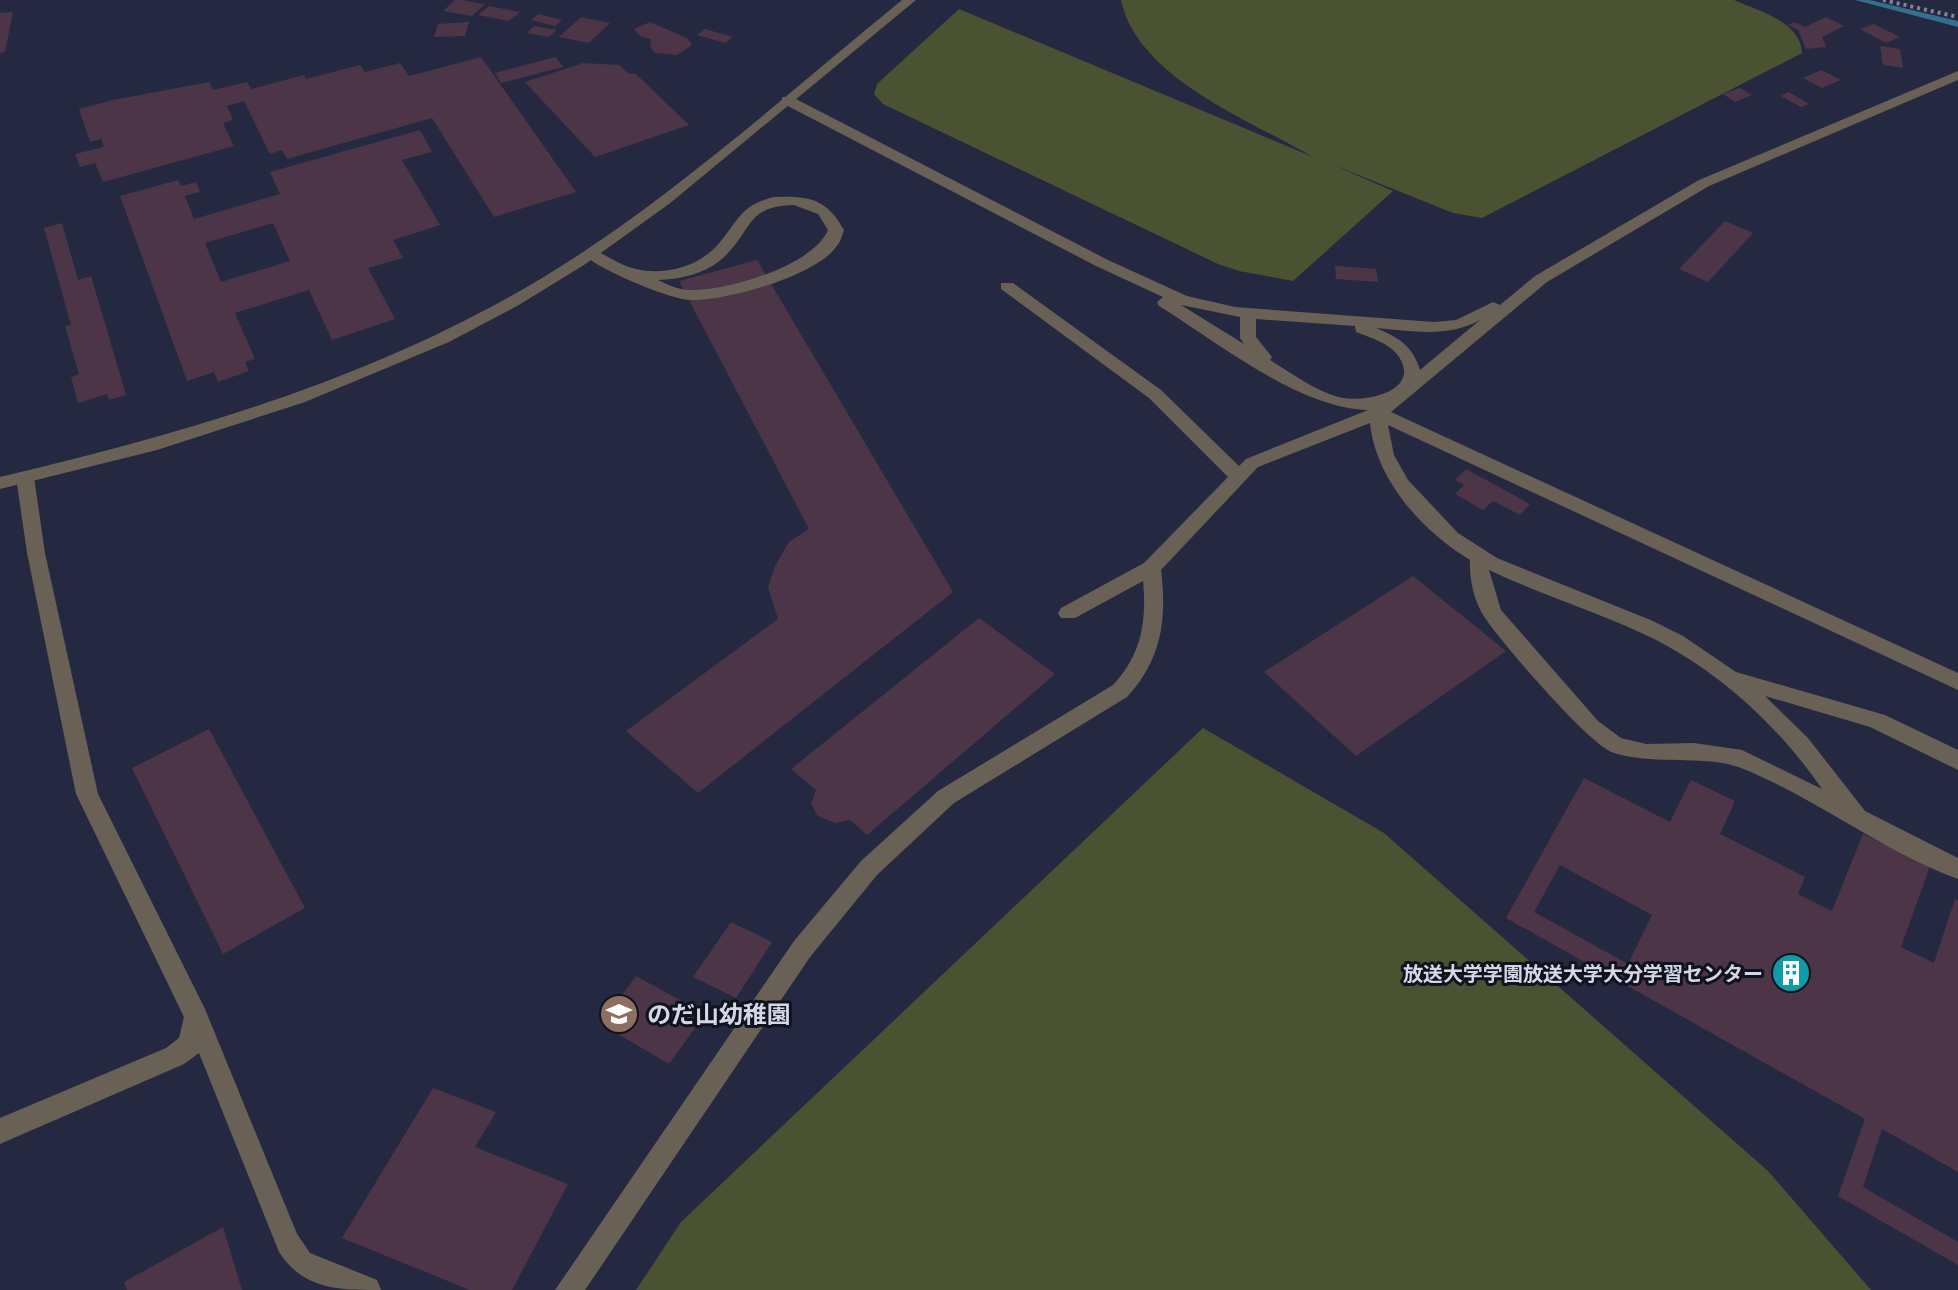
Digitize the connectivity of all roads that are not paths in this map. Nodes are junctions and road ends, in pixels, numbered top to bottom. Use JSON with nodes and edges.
{"nodes":[{"id":1,"x":910,"y":0,"type":"edge"},
{"id":2,"x":1958,"y":75,"type":"edge"},
{"id":3,"x":787,"y":100,"type":"junction"},
{"id":4,"x":591,"y":254,"type":"junction"},
{"id":5,"x":1102,"y":263,"type":"junction"},
{"id":6,"x":630,"y":273,"type":"junction"},
{"id":7,"x":1541,"y":279,"type":"junction"},
{"id":8,"x":1007,"y":286,"type":"dead end"},
{"id":9,"x":1248,"y":313,"type":"junction"},
{"id":10,"x":1307,"y":317,"type":"junction"},
{"id":11,"x":1281,"y":374,"type":"junction"},
{"id":12,"x":1404,"y":392,"type":"junction"},
{"id":13,"x":1378,"y":413,"type":"junction"},
{"id":14,"x":25,"y":477,"type":"junction"},
{"id":15,"x":1239,"y":477,"type":"junction"},
{"id":16,"x":0,"y":483,"type":"edge"},
{"id":17,"x":1480,"y":557,"type":"junction"},
{"id":18,"x":1151,"y":568,"type":"junction"},
{"id":19,"x":1068,"y":613,"type":"dead end"},
{"id":20,"x":1730,"y":679,"type":"junction"},
{"id":21,"x":1958,"y":682,"type":"edge"},
{"id":22,"x":1958,"y":761,"type":"edge"},
{"id":23,"x":1856,"y":815,"type":"junction"},
{"id":24,"x":1958,"y":869,"type":"edge"},
{"id":25,"x":196,"y":1017,"type":"junction"},
{"id":26,"x":0,"y":1131,"type":"edge"},
{"id":27,"x":367,"y":1290,"type":"edge"},
{"id":28,"x":569,"y":1290,"type":"edge"}],
"edges":[{"from":1,"to":3,"type":"street"},
{"from":2,"to":7,"type":"street"},
{"from":3,"to":4,"type":"street"},
{"from":3,"to":5,"type":"street"},
{"from":4,"to":6,"type":"street"},
{"from":4,"to":14,"type":"street"},
{"from":5,"to":9,"type":"street"},
{"from":5,"to":11,"type":"street"},
{"from":6,"to":6,"type":"street"},
{"from":7,"to":10,"type":"street"},
{"from":7,"to":12,"type":"street"},
{"from":8,"to":15,"type":"street"},
{"from":9,"to":10,"type":"street"},
{"from":9,"to":11,"type":"street"},
{"from":10,"to":12,"type":"street"},
{"from":11,"to":12,"type":"street"},
{"from":12,"to":13,"type":"street"},
{"from":13,"to":15,"type":"street"},
{"from":13,"to":17,"type":"street"},
{"from":13,"to":21,"type":"street"},
{"from":14,"to":16,"type":"street"},
{"from":14,"to":25,"type":"street"},
{"from":15,"to":18,"type":"street"},
{"from":17,"to":20,"type":"street"},
{"from":17,"to":23,"type":"street"},
{"from":18,"to":19,"type":"street"},
{"from":18,"to":28,"type":"street"},
{"from":20,"to":22,"type":"street"},
{"from":20,"to":23,"type":"street"},
{"from":23,"to":24,"type":"street"},
{"from":25,"to":26,"type":"street"},
{"from":25,"to":27,"type":"street"}]}
